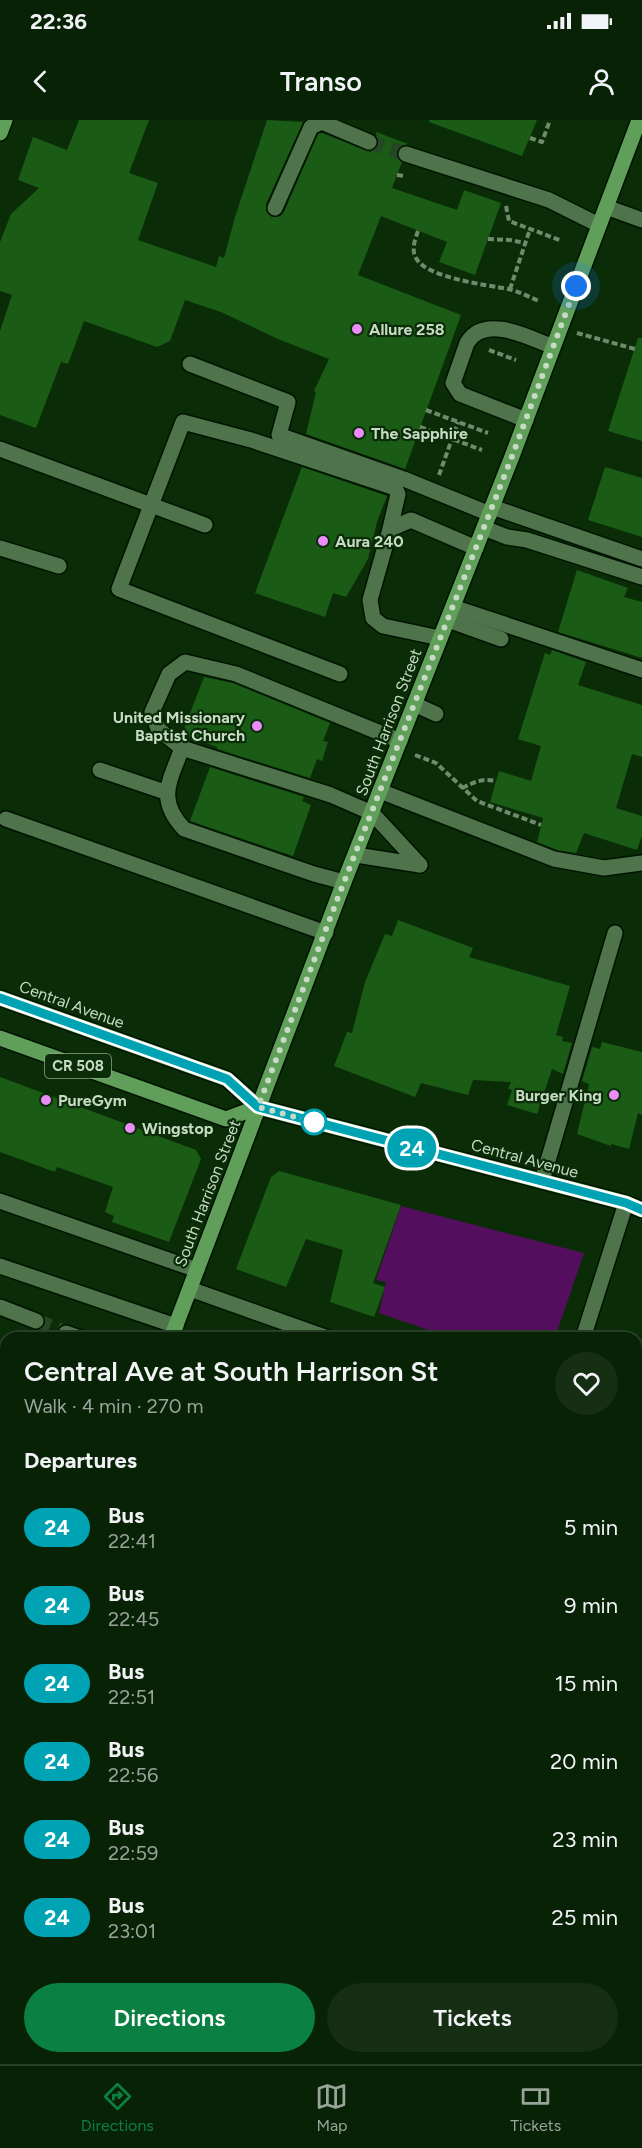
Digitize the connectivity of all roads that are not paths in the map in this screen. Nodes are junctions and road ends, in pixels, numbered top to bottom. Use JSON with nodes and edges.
{"nodes":[{"id":1,"x":5,"y":120,"type":"edge"},
{"id":2,"x":639,"y":120,"type":"edge"},
{"id":3,"x":0,"y":133,"type":"edge"},
{"id":4,"x":369,"y":142,"type":"tunnel mouth"},
{"id":5,"x":406,"y":154,"type":"tunnel mouth"},
{"id":6,"x":606,"y":207,"type":"junction"},
{"id":7,"x":275,"y":208,"type":"dead end"},
{"id":8,"x":642,"y":220,"type":"edge"},
{"id":9,"x":599,"y":225,"type":"junction"},
{"id":10,"x":553,"y":347,"type":"junction"},
{"id":11,"x":190,"y":364,"type":"dead end"},
{"id":12,"x":526,"y":420,"type":"junction"},
{"id":13,"x":0,"y":449,"type":"edge"},
{"id":14,"x":151,"y":506,"type":"junction"},
{"id":15,"x":489,"y":516,"type":"junction"},
{"id":16,"x":205,"y":525,"type":"dead end"},
{"id":17,"x":390,"y":529,"type":"junction"},
{"id":18,"x":0,"y":548,"type":"edge"},
{"id":19,"x":476,"y":548,"type":"junction"},
{"id":20,"x":642,"y":559,"type":"edge"},
{"id":21,"x":59,"y":566,"type":"dead end"},
{"id":22,"x":642,"y":577,"type":"edge"},
{"id":23,"x":450,"y":613,"type":"junction"},
{"id":24,"x":440,"y":639,"type":"junction"},
{"id":25,"x":501,"y":639,"type":"dead end"},
{"id":26,"x":642,"y":670,"type":"edge"},
{"id":27,"x":340,"y":674,"type":"dead end"},
{"id":28,"x":414,"y":704,"type":"junction"},
{"id":29,"x":436,"y":714,"type":"dead end"},
{"id":30,"x":400,"y":741,"type":"junction"},
{"id":31,"x":182,"y":748,"type":"junction"},
{"id":32,"x":100,"y":770,"type":"dead end"},
{"id":33,"x":380,"y":791,"type":"junction"},
{"id":34,"x":165,"y":792,"type":"junction"},
{"id":35,"x":372,"y":813,"type":"junction"},
{"id":36,"x":6,"y":819,"type":"dead end"},
{"id":37,"x":356,"y":855,"type":"junction"},
{"id":38,"x":642,"y":863,"type":"edge"},
{"id":39,"x":344,"y":882,"type":"junction"},
{"id":40,"x":326,"y":933,"type":"junction"},
{"id":41,"x":615,"y":933,"type":"dead end"},
{"id":42,"x":0,"y":998,"type":"edge"},
{"id":43,"x":0,"y":1038,"type":"edge"},
{"id":44,"x":258,"y":1107,"type":"junction"},
{"id":45,"x":542,"y":1181,"type":"junction"},
{"id":46,"x":0,"y":1201,"type":"edge"},
{"id":47,"x":626,"y":1203,"type":"junction"},
{"id":48,"x":642,"y":1210,"type":"edge"},
{"id":49,"x":0,"y":1266,"type":"edge"},
{"id":50,"x":197,"y":1270,"type":"junction"},
{"id":51,"x":190,"y":1289,"type":"junction"},
{"id":52,"x":0,"y":1307,"type":"edge"},
{"id":53,"x":36,"y":1321,"type":"tunnel mouth"},
{"id":54,"x":174,"y":1332,"type":"edge"},
{"id":55,"x":311,"y":1332,"type":"edge"},
{"id":56,"x":586,"y":1332,"type":"edge"}],
"edges":[{"from":1,"to":3,"type":"main road"},
{"from":2,"to":6,"type":"main road","name":"South Harrison Street"},
{"from":4,"to":7,"type":"street"},
{"from":5,"to":9,"type":"street"},
{"from":6,"to":8,"type":"street"},
{"from":6,"to":9,"type":"main road","name":"South Harrison Street"},
{"from":9,"to":10,"type":"main road","name":"South Harrison Street"},
{"from":10,"to":12,"type":"main road","name":"South Harrison Street"},
{"from":10,"to":12,"type":"street"},
{"from":11,"to":15,"type":"street"},
{"from":12,"to":15,"type":"main road","name":"South Harrison Street"},
{"from":13,"to":14,"type":"street"},
{"from":14,"to":16,"type":"street"},
{"from":14,"to":17,"type":"street"},
{"from":14,"to":27,"type":"street"},
{"from":15,"to":19,"type":"main road","name":"South Harrison Street"},
{"from":15,"to":20,"type":"street"},
{"from":15,"to":22,"type":"street"},
{"from":17,"to":19,"type":"street"},
{"from":17,"to":24,"type":"street"},
{"from":18,"to":21,"type":"street"},
{"from":19,"to":23,"type":"main road","name":"South Harrison Street"},
{"from":23,"to":24,"type":"main road","name":"South Harrison Street"},
{"from":23,"to":25,"type":"street"},
{"from":23,"to":26,"type":"street"},
{"from":24,"to":28,"type":"main road","name":"South Harrison Street"},
{"from":28,"to":29,"type":"street"},
{"from":28,"to":30,"type":"main road","name":"South Harrison Street"},
{"from":30,"to":31,"type":"street"},
{"from":30,"to":33,"type":"main road","name":"South Harrison Street"},
{"from":31,"to":34,"type":"street"},
{"from":31,"to":35,"type":"street"},
{"from":32,"to":34,"type":"street"},
{"from":33,"to":35,"type":"main road","name":"South Harrison Street"},
{"from":33,"to":38,"type":"street"},
{"from":34,"to":39,"type":"street"},
{"from":35,"to":37,"type":"main road","name":"South Harrison Street"},
{"from":35,"to":37,"type":"street"},
{"from":36,"to":40,"type":"street"},
{"from":37,"to":39,"type":"main road","name":"South Harrison Street"},
{"from":39,"to":40,"type":"main road","name":"South Harrison Street"},
{"from":40,"to":44,"type":"main road","name":"South Harrison Street"},
{"from":41,"to":45,"type":"street"},
{"from":42,"to":44,"type":"main road","name":"Central Avenue","number":"CR 508"},
{"from":43,"to":44,"type":"main road","number":"CR 508"},
{"from":44,"to":45,"type":"main road","name":"Central Avenue","number":"CR 508"},
{"from":44,"to":50,"type":"main road","name":"South Harrison Street"},
{"from":45,"to":47,"type":"main road","name":"Central Avenue","number":"CR 508"},
{"from":46,"to":50,"type":"street"},
{"from":47,"to":48,"type":"main road","name":"Central Avenue","number":"CR 508"},
{"from":47,"to":56,"type":"street"},
{"from":49,"to":54,"type":"street"},
{"from":50,"to":51,"type":"main road","name":"South Harrison Street"},
{"from":51,"to":54,"type":"main road","name":"South Harrison Street"},
{"from":51,"to":55,"type":"street"},
{"from":52,"to":53,"type":"street"}]}
